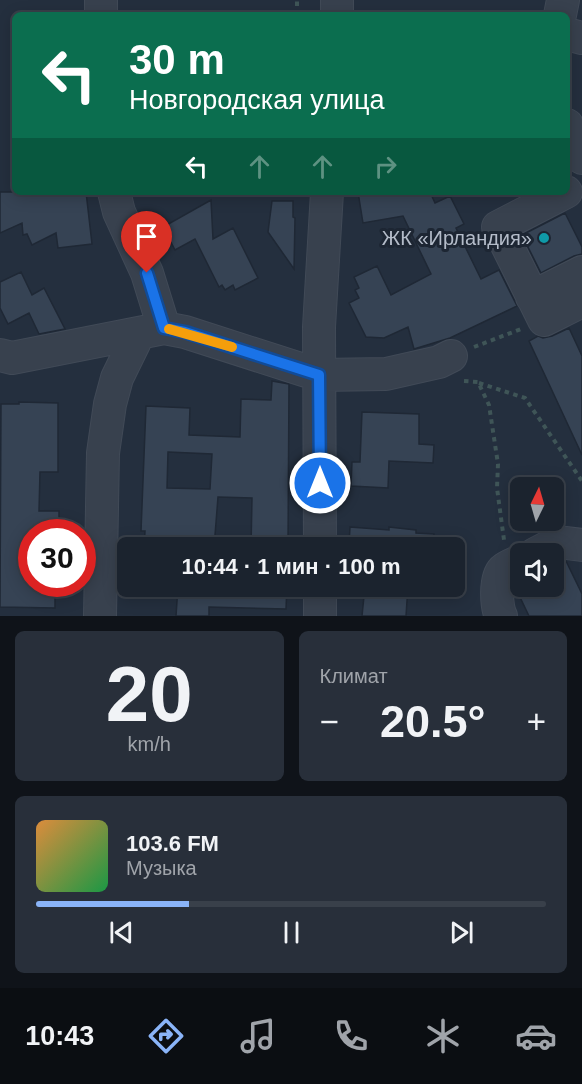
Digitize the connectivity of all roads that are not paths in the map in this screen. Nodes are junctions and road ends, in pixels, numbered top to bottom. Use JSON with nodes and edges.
{"nodes":[{"id":1,"x":570,"y":133,"type":"edge"},
{"id":2,"x":582,"y":158,"type":"edge"},
{"id":3,"x":115,"y":195,"type":"edge"},
{"id":4,"x":327,"y":195,"type":"edge"},
{"id":5,"x":561,"y":195,"type":"edge"},
{"id":6,"x":582,"y":272,"type":"edge"},
{"id":7,"x":582,"y":301,"type":"edge"},
{"id":8,"x":538,"y":308,"type":"junction"},
{"id":9,"x":151,"y":331,"type":"junction"},
{"id":10,"x":0,"y":355,"type":"edge"},
{"id":11,"x":445,"y":359,"type":"road end"},
{"id":12,"x":319,"y":375,"type":"junction"},
{"id":13,"x":320,"y":537,"type":"edge"},
{"id":14,"x":556,"y":543,"type":"edge"},
{"id":15,"x":582,"y":545,"type":"edge"},
{"id":16,"x":510,"y":566,"type":"edge"},
{"id":17,"x":320,"y":597,"type":"edge"},
{"id":18,"x":100,"y":616,"type":"edge"},
{"id":19,"x":320,"y":616,"type":"edge"},
{"id":20,"x":501,"y":616,"type":"edge"}],
"edges":[{"from":1,"to":2,"type":"street"},
{"from":3,"to":9,"type":"street"},
{"from":4,"to":12,"type":"street"},
{"from":5,"to":8,"type":"street"},
{"from":6,"to":8,"type":"street"},
{"from":7,"to":8,"type":"street"},
{"from":9,"to":10,"type":"street"},
{"from":9,"to":12,"type":"street"},
{"from":9,"to":18,"type":"street"},
{"from":11,"to":12,"type":"street"},
{"from":12,"to":13,"type":"street"},
{"from":14,"to":15,"type":"street"},
{"from":16,"to":20,"type":"street"},
{"from":17,"to":19,"type":"street"}]}
